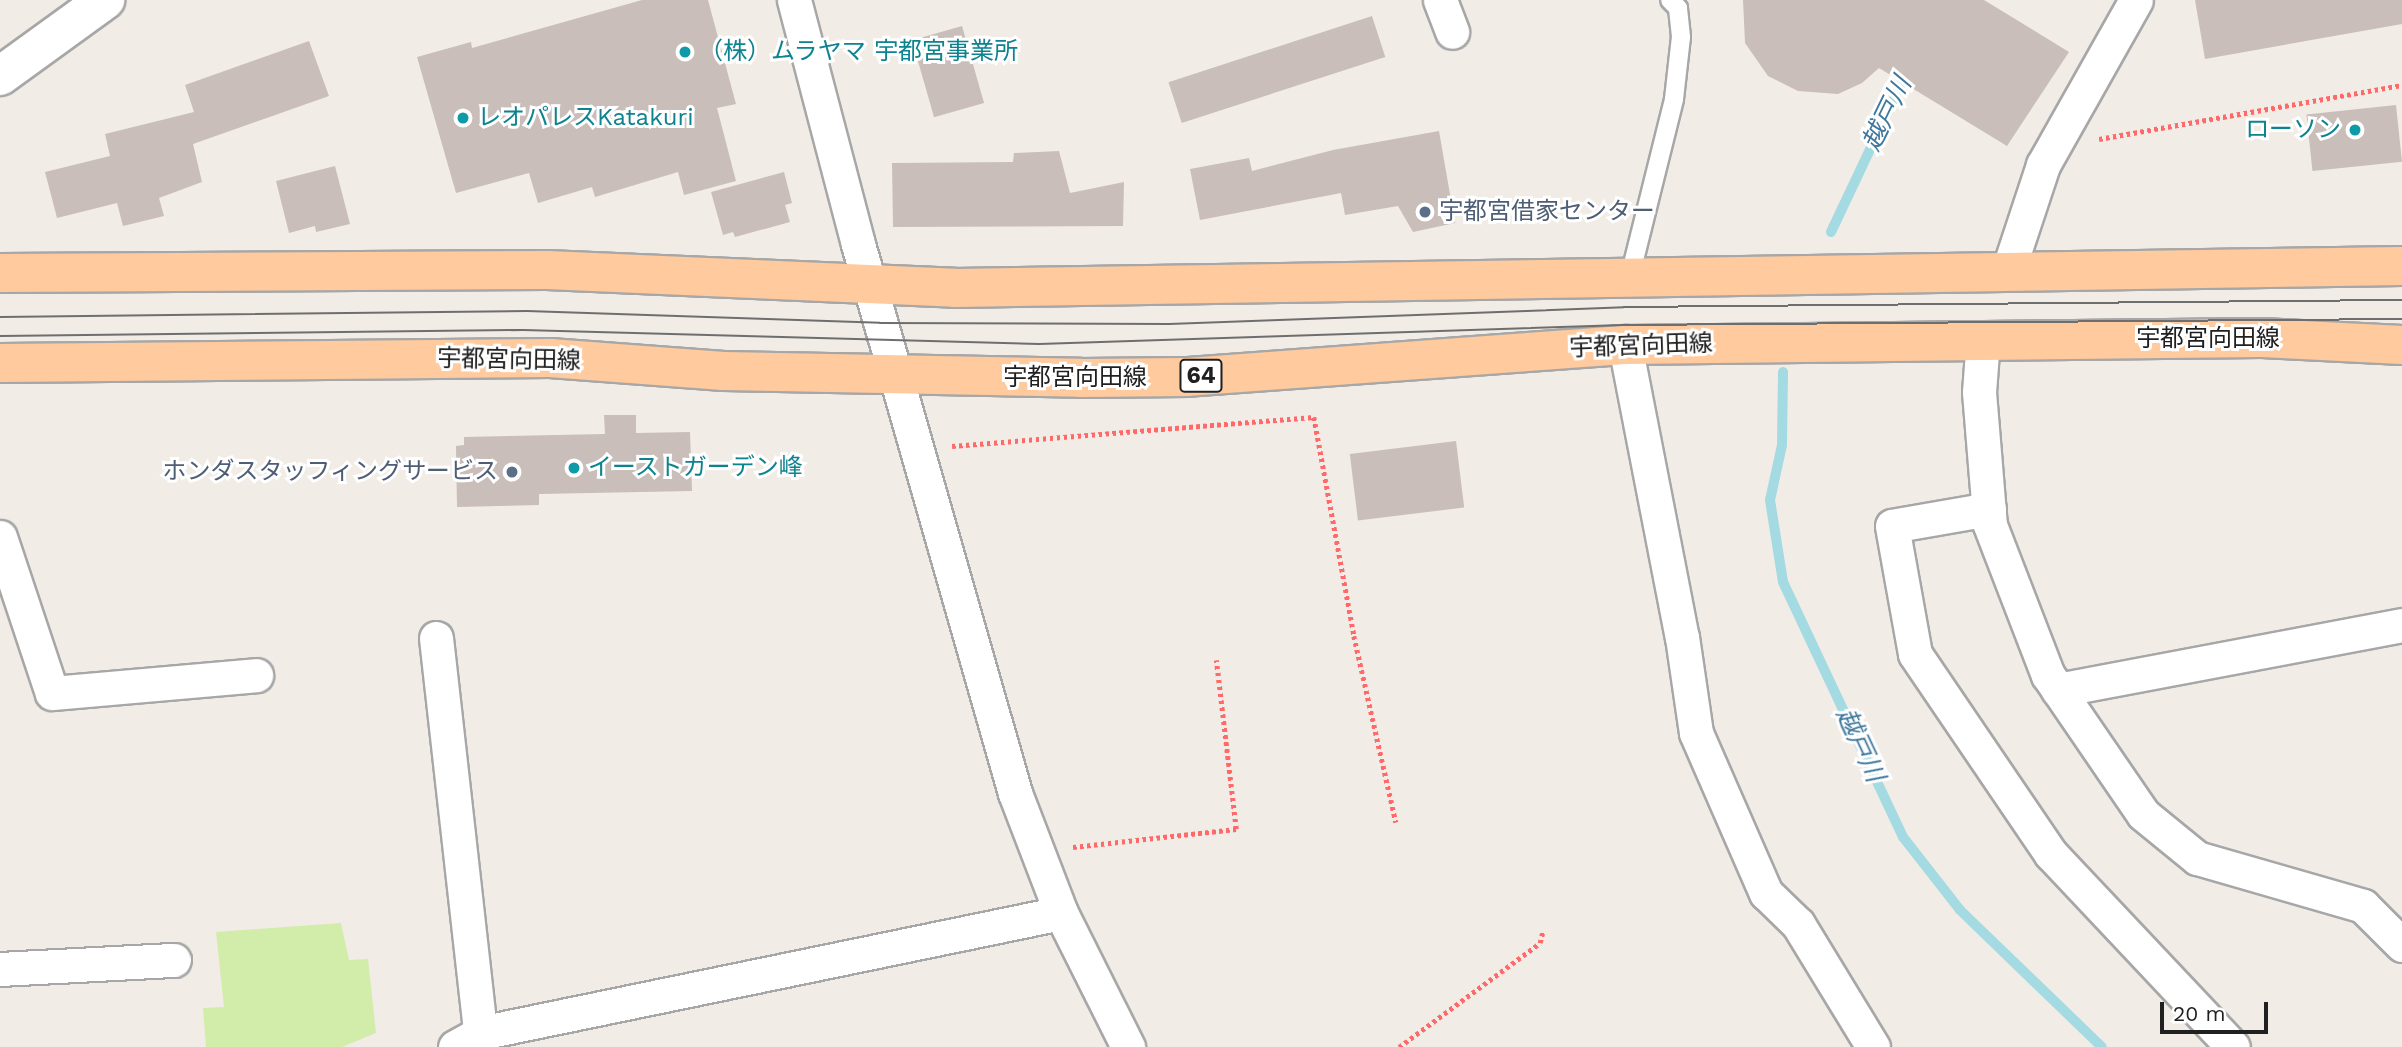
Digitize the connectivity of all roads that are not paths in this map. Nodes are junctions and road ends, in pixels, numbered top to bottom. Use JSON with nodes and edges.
{"nodes":[{"id":1,"x":105,"y":0,"type":"edge"},
{"id":2,"x":794,"y":0,"type":"edge"},
{"id":3,"x":1440,"y":0,"type":"edge"},
{"id":4,"x":1670,"y":0,"type":"edge"},
{"id":5,"x":2136,"y":0,"type":"edge"},
{"id":6,"x":1452,"y":32,"type":"dead end"},
{"id":7,"x":0,"y":76,"type":"edge"},
{"id":8,"x":2402,"y":267,"type":"edge"},
{"id":9,"x":2008,"y":271,"type":"junction"},
{"id":10,"x":0,"y":273,"type":"edge"},
{"id":11,"x":1630,"y":276,"type":"junction"},
{"id":12,"x":871,"y":288,"type":"junction"},
{"id":13,"x":1983,"y":338,"type":"junction"},
{"id":14,"x":1625,"y":345,"type":"junction"},
{"id":15,"x":2402,"y":345,"type":"edge"},
{"id":16,"x":0,"y":363,"type":"edge"},
{"id":17,"x":895,"y":376,"type":"junction"},
{"id":18,"x":1989,"y":509,"type":"junction"},
{"id":19,"x":0,"y":537,"type":"edge"},
{"id":20,"x":2402,"y":625,"type":"edge"},
{"id":21,"x":436,"y":638,"type":"dead end"},
{"id":22,"x":256,"y":675,"type":"dead end"},
{"id":23,"x":2058,"y":690,"type":"junction"},
{"id":24,"x":1061,"y":913,"type":"junction"},
{"id":25,"x":2402,"y":945,"type":"edge"},
{"id":26,"x":174,"y":960,"type":"dead end"},
{"id":27,"x":0,"y":970,"type":"edge"},
{"id":28,"x":467,"y":1040,"type":"edge"},
{"id":29,"x":1128,"y":1047,"type":"edge"},
{"id":30,"x":1873,"y":1047,"type":"edge"},
{"id":31,"x":2233,"y":1047,"type":"edge"}],
"edges":[{"from":1,"to":7,"type":"street"},
{"from":2,"to":12,"type":"street"},
{"from":3,"to":6,"type":"street"},
{"from":4,"to":11,"type":"lane"},
{"from":5,"to":9,"type":"street"},
{"from":8,"to":9,"type":"main road"},
{"from":9,"to":11,"type":"main road"},
{"from":10,"to":12,"type":"main road"},
{"from":11,"to":12,"type":"main road"},
{"from":12,"to":17,"type":"street"},
{"from":13,"to":14,"type":"main road","name":"宇都宮向田線","number":"64"},
{"from":13,"to":15,"type":"main road","name":"宇都宮向田線","number":"64"},
{"from":13,"to":18,"type":"street"},
{"from":14,"to":17,"type":"main road","name":"宇都宮向田線","number":"64"},
{"from":14,"to":30,"type":"street"},
{"from":16,"to":17,"type":"main road","name":"宇都宮向田線","number":"64"},
{"from":17,"to":24,"type":"street"},
{"from":18,"to":23,"type":"street"},
{"from":18,"to":31,"type":"street"},
{"from":19,"to":22,"type":"street"},
{"from":20,"to":23,"type":"street"},
{"from":21,"to":28,"type":"street"},
{"from":23,"to":25,"type":"street"},
{"from":24,"to":28,"type":"street"},
{"from":24,"to":29,"type":"street"},
{"from":26,"to":27,"type":"street"}]}
